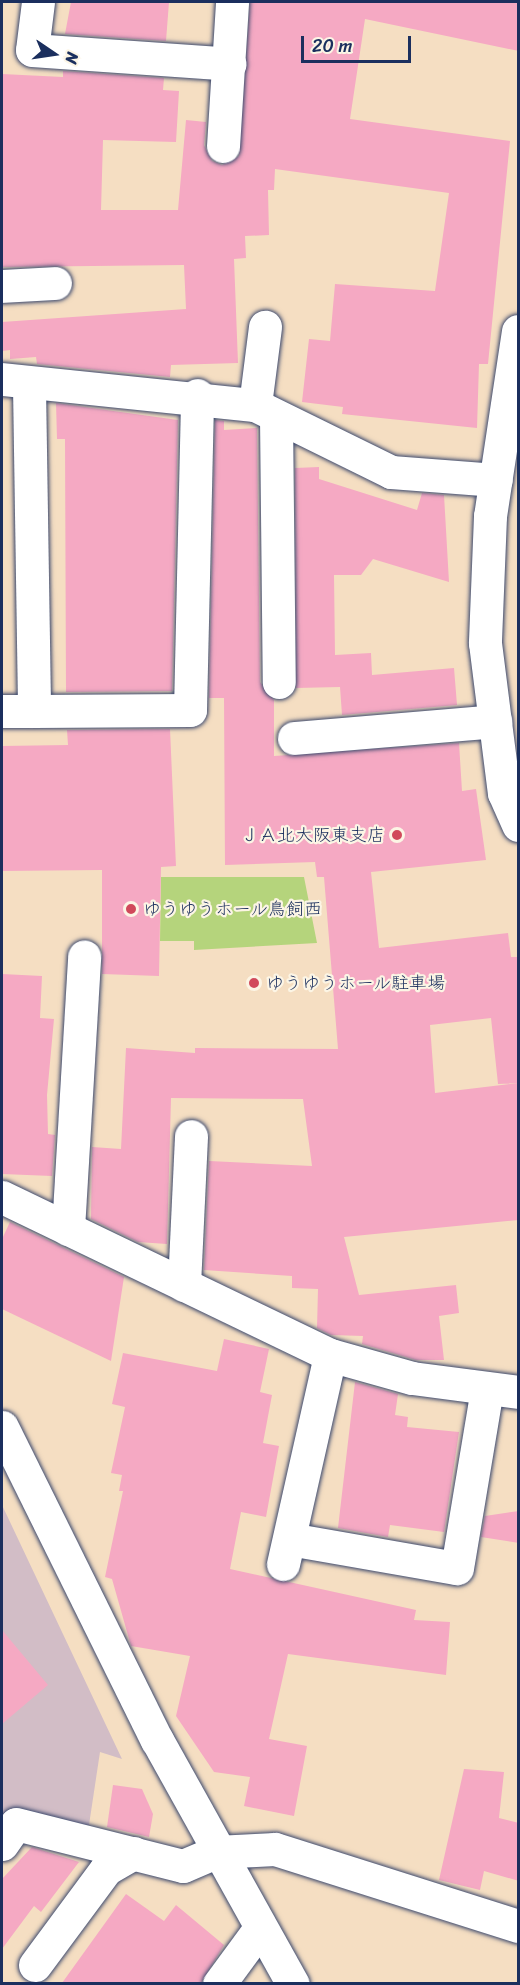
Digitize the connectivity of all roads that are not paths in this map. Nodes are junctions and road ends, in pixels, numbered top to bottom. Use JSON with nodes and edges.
{"nodes":[{"id":1,"x":38,"y":2,"type":"edge"},
{"id":2,"x":232,"y":2,"type":"edge"},
{"id":3,"x":230,"y":64,"type":"junction"},
{"id":4,"x":223,"y":146,"type":"dead end"},
{"id":5,"x":55,"y":283,"type":"dead end"},
{"id":6,"x":2,"y":286,"type":"edge"},
{"id":7,"x":265,"y":327,"type":"dead end"},
{"id":8,"x":519,"y":331,"type":"edge"},
{"id":9,"x":515,"y":377,"type":"edge"},
{"id":10,"x":15,"y":382,"type":"edge"},
{"id":11,"x":197,"y":395,"type":"junction"},
{"id":12,"x":266,"y":411,"type":"junction"},
{"id":13,"x":496,"y":480,"type":"junction"},
{"id":14,"x":279,"y":682,"type":"dead end"},
{"id":15,"x":2,"y":711,"type":"edge"},
{"id":16,"x":34,"y":711,"type":"junction"},
{"id":17,"x":495,"y":722,"type":"junction"},
{"id":18,"x":294,"y":738,"type":"dead end"},
{"id":19,"x":519,"y":825,"type":"edge"},
{"id":20,"x":84,"y":956,"type":"dead end"},
{"id":21,"x":191,"y":1136,"type":"dead end"},
{"id":22,"x":2,"y":1197,"type":"edge"},
{"id":23,"x":68,"y":1229,"type":"junction"},
{"id":24,"x":184,"y":1285,"type":"junction"},
{"id":25,"x":330,"y":1355,"type":"junction"},
{"id":26,"x":503,"y":1390,"type":"edge"},
{"id":27,"x":2,"y":1427,"type":"edge"},
{"id":28,"x":2,"y":1844,"type":"edge"},
{"id":29,"x":216,"y":1852,"type":"junction"},
{"id":30,"x":134,"y":1853,"type":"junction"},
{"id":31,"x":519,"y":1926,"type":"edge"},
{"id":32,"x":258,"y":1931,"type":"junction"},
{"id":33,"x":35,"y":1965,"type":"dead end"},
{"id":34,"x":219,"y":1983,"type":"edge"},
{"id":35,"x":292,"y":1983,"type":"edge"}],
"edges":[{"from":1,"to":3,"type":"street"},
{"from":2,"to":3,"type":"street"},
{"from":3,"to":4,"type":"street"},
{"from":5,"to":6,"type":"street"},
{"from":7,"to":12,"type":"street"},
{"from":8,"to":9,"type":"street"},
{"from":9,"to":13,"type":"street"},
{"from":10,"to":11,"type":"street"},
{"from":10,"to":16,"type":"street"},
{"from":11,"to":12,"type":"street"},
{"from":11,"to":16,"type":"street"},
{"from":12,"to":13,"type":"street"},
{"from":12,"to":14,"type":"street"},
{"from":13,"to":17,"type":"street"},
{"from":15,"to":16,"type":"street"},
{"from":17,"to":18,"type":"street"},
{"from":17,"to":19,"type":"street"},
{"from":20,"to":23,"type":"street"},
{"from":21,"to":24,"type":"street"},
{"from":22,"to":23,"type":"street"},
{"from":23,"to":24,"type":"street"},
{"from":24,"to":25,"type":"street"},
{"from":25,"to":26,"type":"street"},
{"from":25,"to":26,"type":"street"},
{"from":27,"to":29,"type":"street"},
{"from":28,"to":30,"type":"street"},
{"from":29,"to":30,"type":"street"},
{"from":29,"to":31,"type":"street"},
{"from":29,"to":32,"type":"street"},
{"from":30,"to":33,"type":"street"},
{"from":32,"to":34,"type":"street"},
{"from":32,"to":35,"type":"street"}]}
